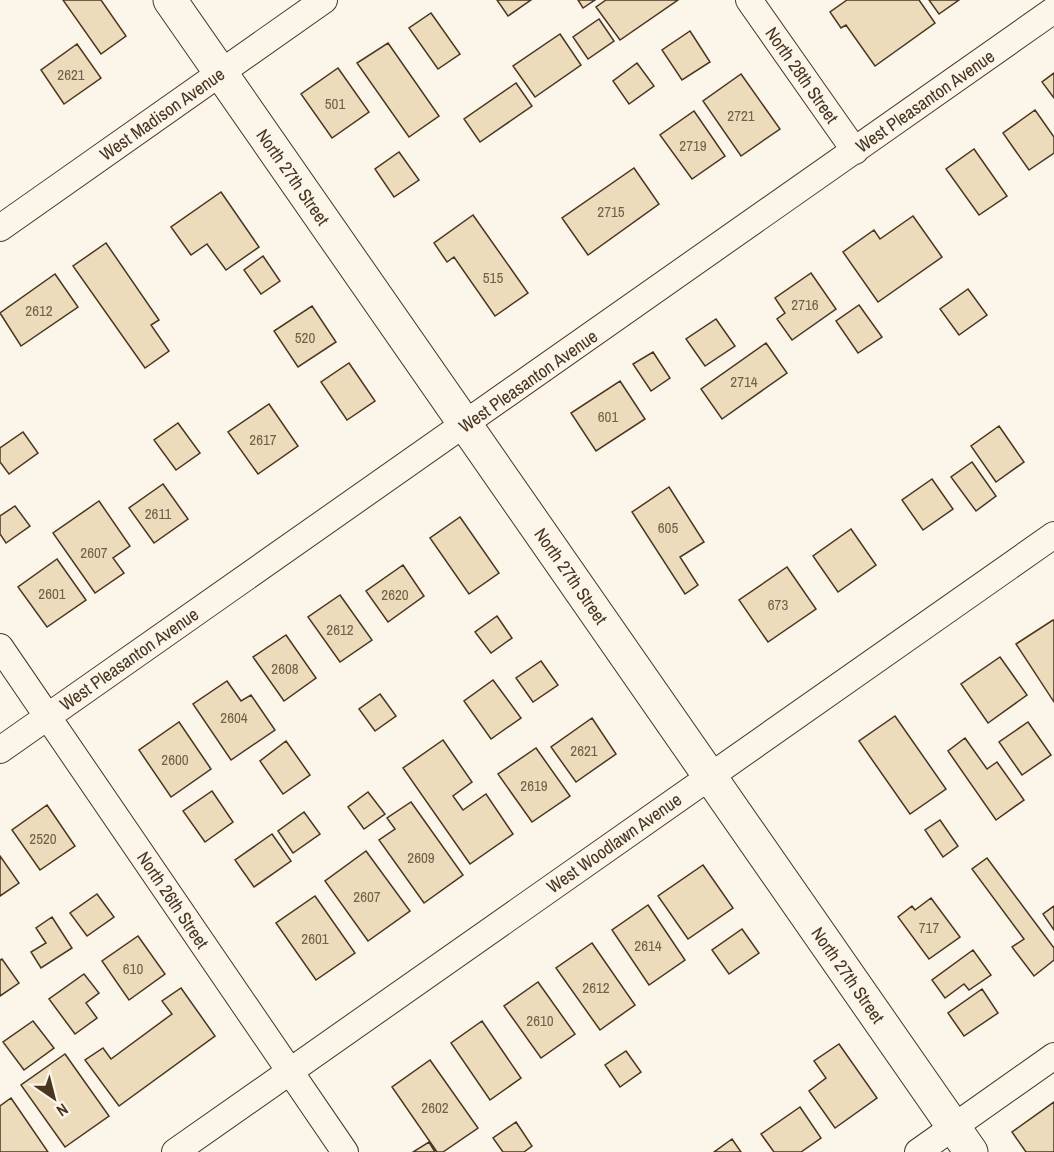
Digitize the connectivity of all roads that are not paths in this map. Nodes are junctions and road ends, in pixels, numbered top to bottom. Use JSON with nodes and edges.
{"nodes":[{"id":1,"x":170,"y":0,"type":"edge"},
{"id":2,"x":324,"y":0,"type":"edge"},
{"id":3,"x":749,"y":0,"type":"edge"},
{"id":4,"x":1054,"y":10,"type":"edge"},
{"id":5,"x":220,"y":72,"type":"junction"},
{"id":6,"x":855,"y":151,"type":"junction"},
{"id":7,"x":0,"y":228,"type":"edge"},
{"id":8,"x":465,"y":425,"type":"junction"},
{"id":9,"x":1054,"y":536,"type":"edge"},
{"id":10,"x":0,"y":647,"type":"edge"},
{"id":11,"x":48,"y":716,"type":"junction"},
{"id":12,"x":0,"y":750,"type":"edge"},
{"id":13,"x":709,"y":776,"type":"junction"},
{"id":14,"x":1054,"y":1056,"type":"edge"},
{"id":15,"x":289,"y":1072,"type":"junction"},
{"id":16,"x":963,"y":1139,"type":"edge"},
{"id":17,"x":175,"y":1152,"type":"edge"},
{"id":18,"x":345,"y":1152,"type":"edge"},
{"id":19,"x":918,"y":1152,"type":"edge"}],
"edges":[{"from":1,"to":5,"type":"street","name":"North 27th Street"},
{"from":2,"to":5,"type":"street","name":"West Madison Avenue"},
{"from":3,"to":6,"type":"street","name":"North 28th Street"},
{"from":4,"to":6,"type":"street","name":"West Pleasanton Avenue"},
{"from":5,"to":7,"type":"street","name":"West Madison Avenue"},
{"from":5,"to":8,"type":"street","name":"North 27th Street"},
{"from":6,"to":8,"type":"street","name":"West Pleasanton Avenue"},
{"from":8,"to":11,"type":"street","name":"West Pleasanton Avenue"},
{"from":8,"to":13,"type":"street","name":"North 27th Street"},
{"from":9,"to":13,"type":"street","name":"West Woodlawn Avenue"},
{"from":10,"to":11,"type":"street","name":"North 26th Street"},
{"from":11,"to":12,"type":"street","name":"West Pleasanton Avenue"},
{"from":11,"to":15,"type":"street","name":"North 26th Street"},
{"from":13,"to":15,"type":"street","name":"West Woodlawn Avenue"},
{"from":13,"to":16,"type":"street","name":"North 27th Street"},
{"from":14,"to":16,"type":"street"},
{"from":15,"to":17,"type":"street","name":"West Woodlawn Avenue"},
{"from":15,"to":18,"type":"street","name":"North 26th Street"},
{"from":16,"to":19,"type":"street"}]}
